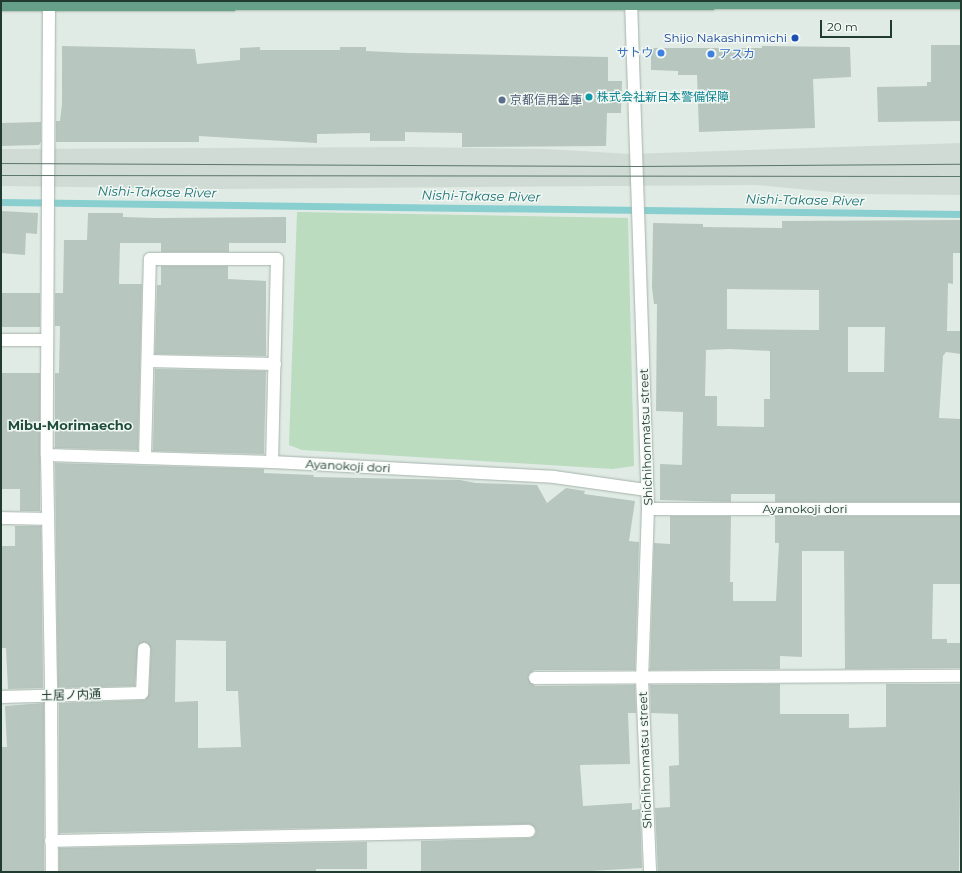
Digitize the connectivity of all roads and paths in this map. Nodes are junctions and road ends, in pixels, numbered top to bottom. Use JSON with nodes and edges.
{"nodes":[{"id":1,"x":509,"y":2,"type":"edge"},
{"id":2,"x":631,"y":2,"type":"edge"},
{"id":3,"x":309,"y":3,"type":"edge"},
{"id":4,"x":961,"y":3,"type":"edge"},
{"id":5,"x":1,"y":5,"type":"edge"},
{"id":6,"x":49,"y":5,"type":"junction"},
{"id":7,"x":1,"y":340,"type":"edge"},
{"id":8,"x":47,"y":340,"type":"junction"},
{"id":9,"x":148,"y":361,"type":"junction"},
{"id":10,"x":274,"y":364,"type":"junction"},
{"id":11,"x":47,"y":456,"type":"junction"},
{"id":12,"x":145,"y":458,"type":"junction"},
{"id":13,"x":272,"y":462,"type":"junction"},
{"id":14,"x":647,"y":490,"type":"junction"},
{"id":15,"x":648,"y":509,"type":"junction"},
{"id":16,"x":961,"y":509,"type":"edge"},
{"id":17,"x":1,"y":518,"type":"edge"},
{"id":18,"x":47,"y":518,"type":"junction"},
{"id":19,"x":144,"y":649,"type":"dead end"},
{"id":20,"x":961,"y":676,"type":"edge"},
{"id":21,"x":535,"y":678,"type":"dead end"},
{"id":22,"x":642,"y":679,"type":"junction"},
{"id":23,"x":51,"y":696,"type":"junction"},
{"id":24,"x":1,"y":697,"type":"edge"},
{"id":25,"x":529,"y":831,"type":"dead end"},
{"id":26,"x":51,"y":842,"type":"junction"},
{"id":27,"x":52,"y":872,"type":"edge"},
{"id":28,"x":650,"y":872,"type":"edge"}],
"edges":[{"from":1,"to":2,"type":"main road"},
{"from":1,"to":3,"type":"main road"},
{"from":2,"to":4,"type":"main road"},
{"from":2,"to":14,"type":"street","name":"Shichihonmatsu street"},
{"from":3,"to":6,"type":"main road"},
{"from":5,"to":6,"type":"main road"},
{"from":6,"to":8,"type":"street"},
{"from":7,"to":8,"type":"street"},
{"from":8,"to":11,"type":"street"},
{"from":9,"to":10,"type":"street"},
{"from":9,"to":10,"type":"street"},
{"from":9,"to":12,"type":"street"},
{"from":10,"to":13,"type":"street"},
{"from":11,"to":12,"type":"street","name":"Ayanokoji dori"},
{"from":11,"to":18,"type":"street"},
{"from":12,"to":13,"type":"street","name":"Ayanokoji dori"},
{"from":13,"to":14,"type":"street","name":"Ayanokoji dori"},
{"from":14,"to":15,"type":"street","name":"Shichihonmatsu street"},
{"from":15,"to":16,"type":"street","name":"Ayanokoji dori"},
{"from":15,"to":22,"type":"street","name":"Shichihonmatsu street"},
{"from":17,"to":18,"type":"street"},
{"from":18,"to":23,"type":"street"},
{"from":19,"to":23,"type":"street","name":"土居ノ内通"},
{"from":20,"to":22,"type":"street"},
{"from":21,"to":22,"type":"street"},
{"from":22,"to":28,"type":"street","name":"Shichihonmatsu street"},
{"from":23,"to":24,"type":"street","name":"土居ノ内通"},
{"from":23,"to":26,"type":"street"},
{"from":25,"to":26,"type":"street"},
{"from":26,"to":27,"type":"street"}]}
